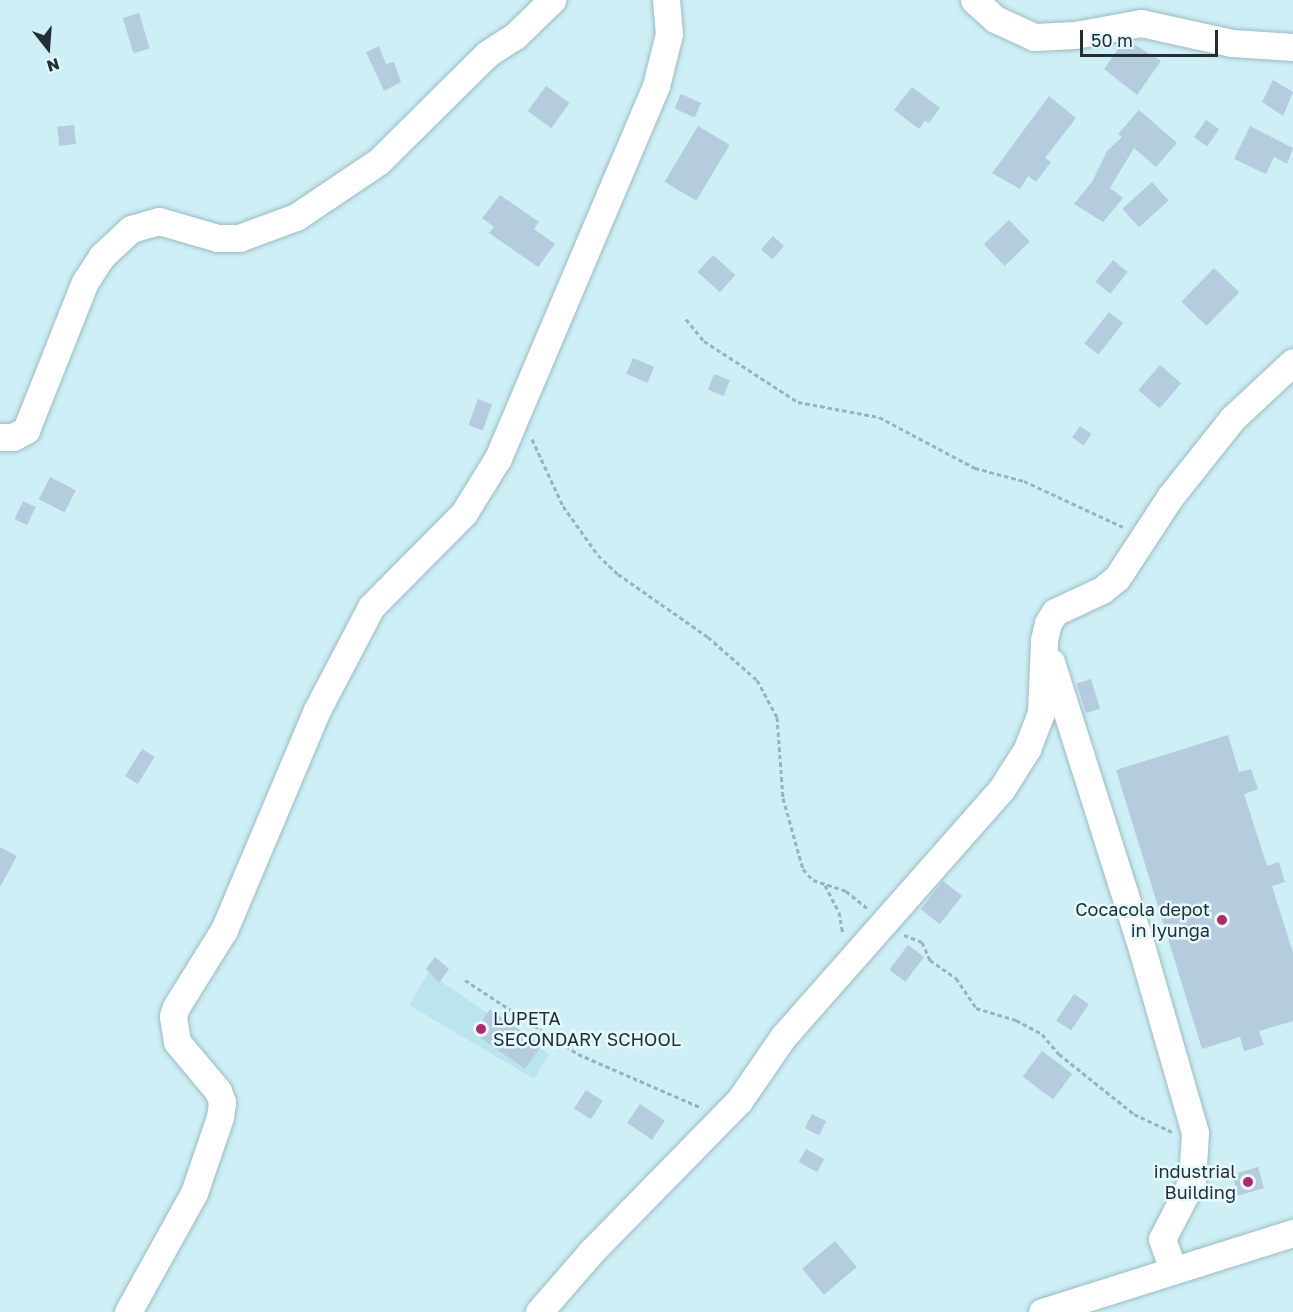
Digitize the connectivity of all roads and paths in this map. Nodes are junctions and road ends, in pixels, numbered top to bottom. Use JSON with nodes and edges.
{"nodes":[{"id":1,"x":552,"y":0,"type":"edge"},
{"id":2,"x":666,"y":0,"type":"edge"},
{"id":3,"x":974,"y":0,"type":"edge"},
{"id":4,"x":1293,"y":47,"type":"edge"},
{"id":5,"x":686,"y":319,"type":"dead end"},
{"id":6,"x":1293,"y":362,"type":"edge"},
{"id":7,"x":519,"y":409,"type":"junction"},
{"id":8,"x":0,"y":438,"type":"edge"},
{"id":9,"x":1144,"y":536,"type":"junction"},
{"id":10,"x":1044,"y":640,"type":"junction"},
{"id":11,"x":824,"y":884,"type":"junction"},
{"id":12,"x":882,"y":926,"type":"junction"},
{"id":13,"x":843,"y":971,"type":"junction"},
{"id":14,"x":465,"y":980,"type":"dead end"},
{"id":15,"x":720,"y":1123,"type":"junction"},
{"id":16,"x":1196,"y":1143,"type":"junction"},
{"id":17,"x":1293,"y":1233,"type":"edge"},
{"id":18,"x":1173,"y":1270,"type":"junction"},
{"id":19,"x":128,"y":1312,"type":"edge"},
{"id":20,"x":539,"y":1312,"type":"edge"},
{"id":21,"x":1042,"y":1312,"type":"edge"}],
"edges":[{"from":1,"to":8,"type":"street"},
{"from":2,"to":7,"type":"street"},
{"from":3,"to":4,"type":"street"},
{"from":5,"to":9,"type":"path"},
{"from":6,"to":9,"type":"street"},
{"from":7,"to":11,"type":"path"},
{"from":7,"to":19,"type":"street"},
{"from":9,"to":10,"type":"street"},
{"from":10,"to":12,"type":"street"},
{"from":10,"to":16,"type":"street"},
{"from":11,"to":12,"type":"path"},
{"from":11,"to":13,"type":"path"},
{"from":12,"to":13,"type":"street"},
{"from":12,"to":16,"type":"path"},
{"from":13,"to":15,"type":"street"},
{"from":14,"to":15,"type":"path"},
{"from":15,"to":20,"type":"street"},
{"from":16,"to":18,"type":"street"},
{"from":17,"to":18,"type":"street"},
{"from":18,"to":21,"type":"street"}]}
